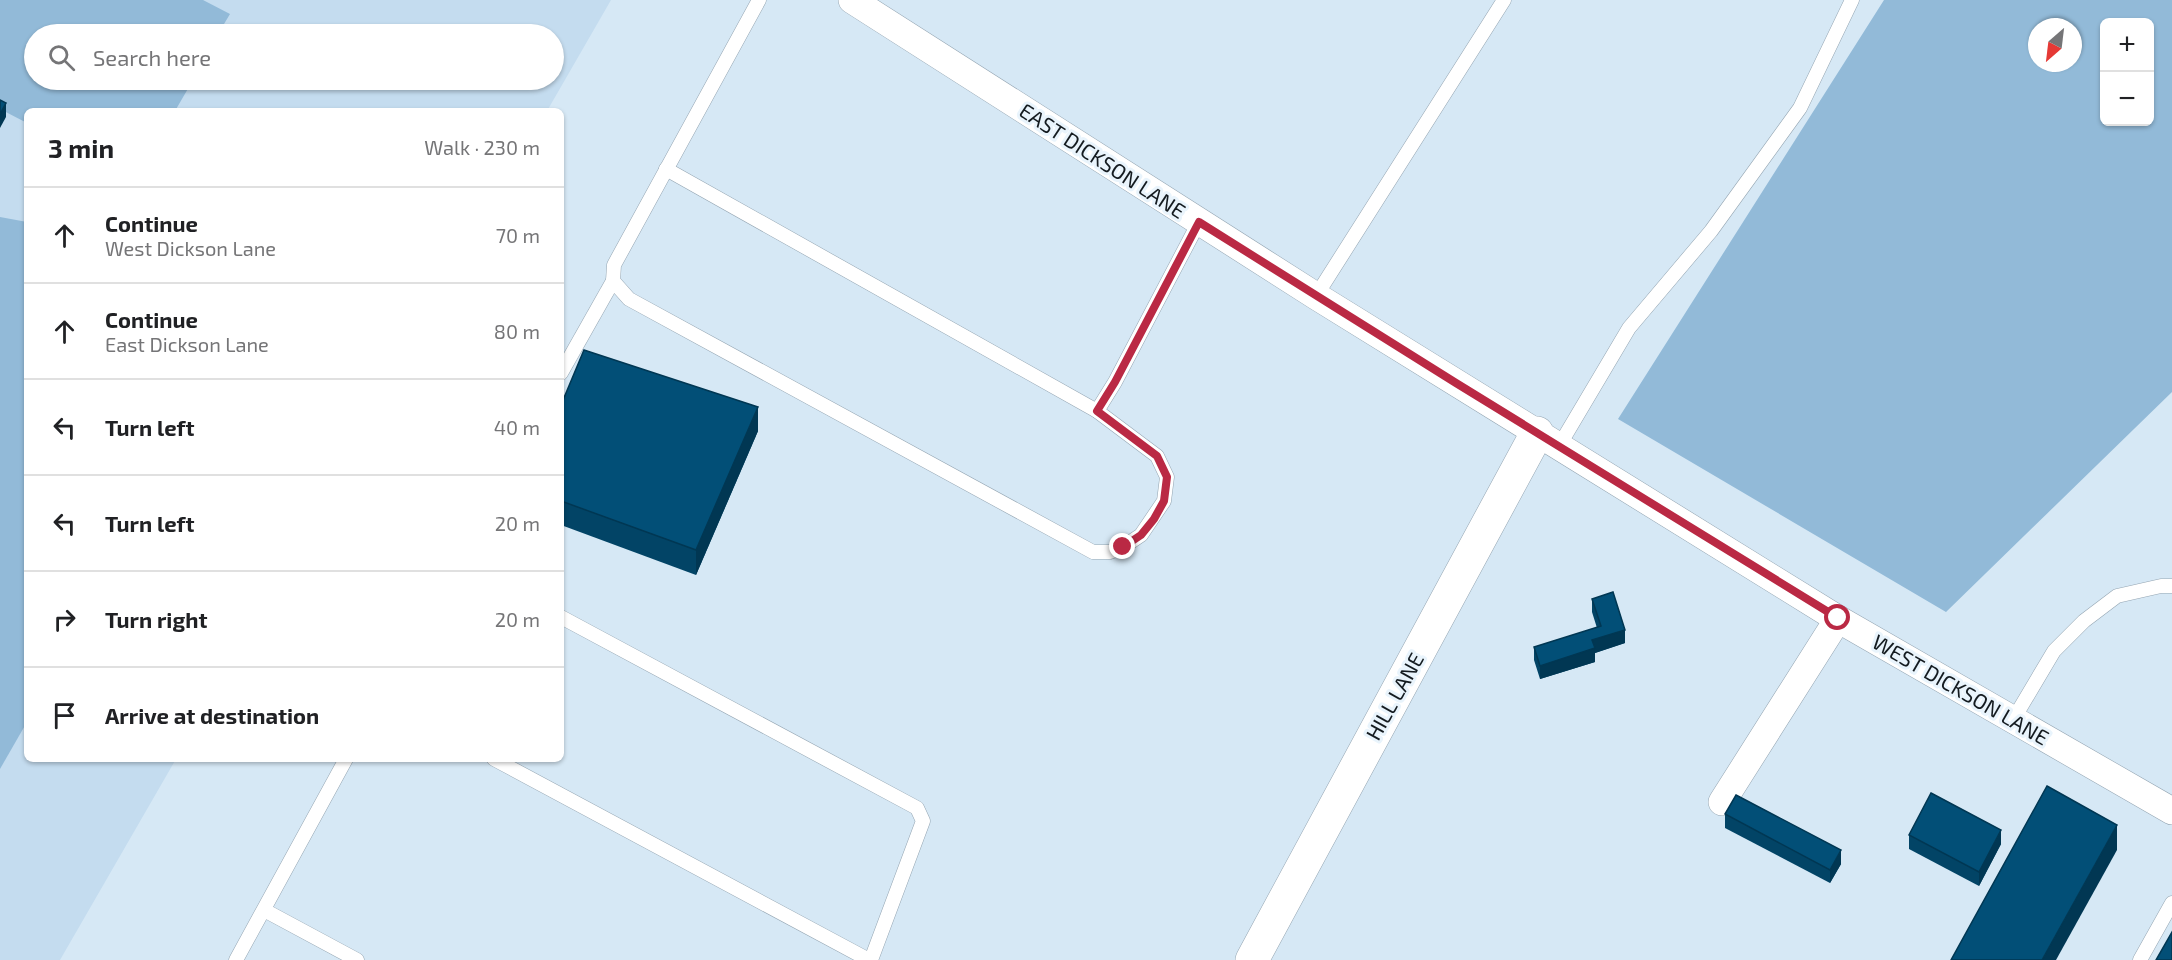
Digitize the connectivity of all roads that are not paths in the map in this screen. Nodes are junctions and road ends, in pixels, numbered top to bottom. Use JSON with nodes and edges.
{"nodes":[{"id":1,"x":759,"y":0,"type":"edge"},
{"id":2,"x":852,"y":0,"type":"edge"},
{"id":3,"x":1504,"y":0,"type":"edge"},
{"id":4,"x":1852,"y":0,"type":"edge"},
{"id":5,"x":666,"y":169,"type":"junction"},
{"id":6,"x":1199,"y":222,"type":"junction"},
{"id":7,"x":613,"y":281,"type":"junction"},
{"id":8,"x":1316,"y":296,"type":"junction"},
{"id":9,"x":564,"y":368,"type":"edge"},
{"id":10,"x":1097,"y":411,"type":"junction"},
{"id":11,"x":1548,"y":440,"type":"junction"},
{"id":12,"x":2172,"y":586,"type":"edge"},
{"id":13,"x":1838,"y":618,"type":"junction"},
{"id":14,"x":564,"y":620,"type":"edge"},
{"id":15,"x":2013,"y":720,"type":"junction"},
{"id":16,"x":344,"y":762,"type":"edge"},
{"id":17,"x":500,"y":762,"type":"edge"},
{"id":18,"x":1722,"y":802,"type":"dead end"},
{"id":19,"x":2172,"y":811,"type":"edge"},
{"id":20,"x":2172,"y":903,"type":"edge"},
{"id":21,"x":264,"y":910,"type":"junction"},
{"id":22,"x":237,"y":960,"type":"edge"},
{"id":23,"x":357,"y":960,"type":"edge"},
{"id":24,"x":870,"y":960,"type":"edge"},
{"id":25,"x":1252,"y":960,"type":"edge"},
{"id":26,"x":2140,"y":960,"type":"edge"}],
"edges":[{"from":1,"to":5,"type":"lane"},
{"from":2,"to":6,"type":"street","name":"EAST DICKSON LANE"},
{"from":3,"to":8,"type":"lane"},
{"from":4,"to":11,"type":"lane"},
{"from":5,"to":7,"type":"lane"},
{"from":5,"to":10,"type":"lane"},
{"from":6,"to":8,"type":"street","name":"EAST DICKSON LANE"},
{"from":6,"to":10,"type":"lane"},
{"from":7,"to":9,"type":"lane"},
{"from":7,"to":10,"type":"lane"},
{"from":8,"to":11,"type":"street","name":"EAST DICKSON LANE"},
{"from":11,"to":13,"type":"street","name":"WEST DICKSON LANE"},
{"from":11,"to":25,"type":"street","name":"HILL LANE"},
{"from":12,"to":15,"type":"lane"},
{"from":13,"to":15,"type":"street","name":"WEST DICKSON LANE"},
{"from":13,"to":18,"type":"street"},
{"from":14,"to":24,"type":"lane"},
{"from":15,"to":19,"type":"street","name":"WEST DICKSON LANE"},
{"from":16,"to":21,"type":"lane"},
{"from":17,"to":24,"type":"lane"},
{"from":20,"to":26,"type":"lane"},
{"from":21,"to":22,"type":"lane"},
{"from":21,"to":23,"type":"lane"}]}
